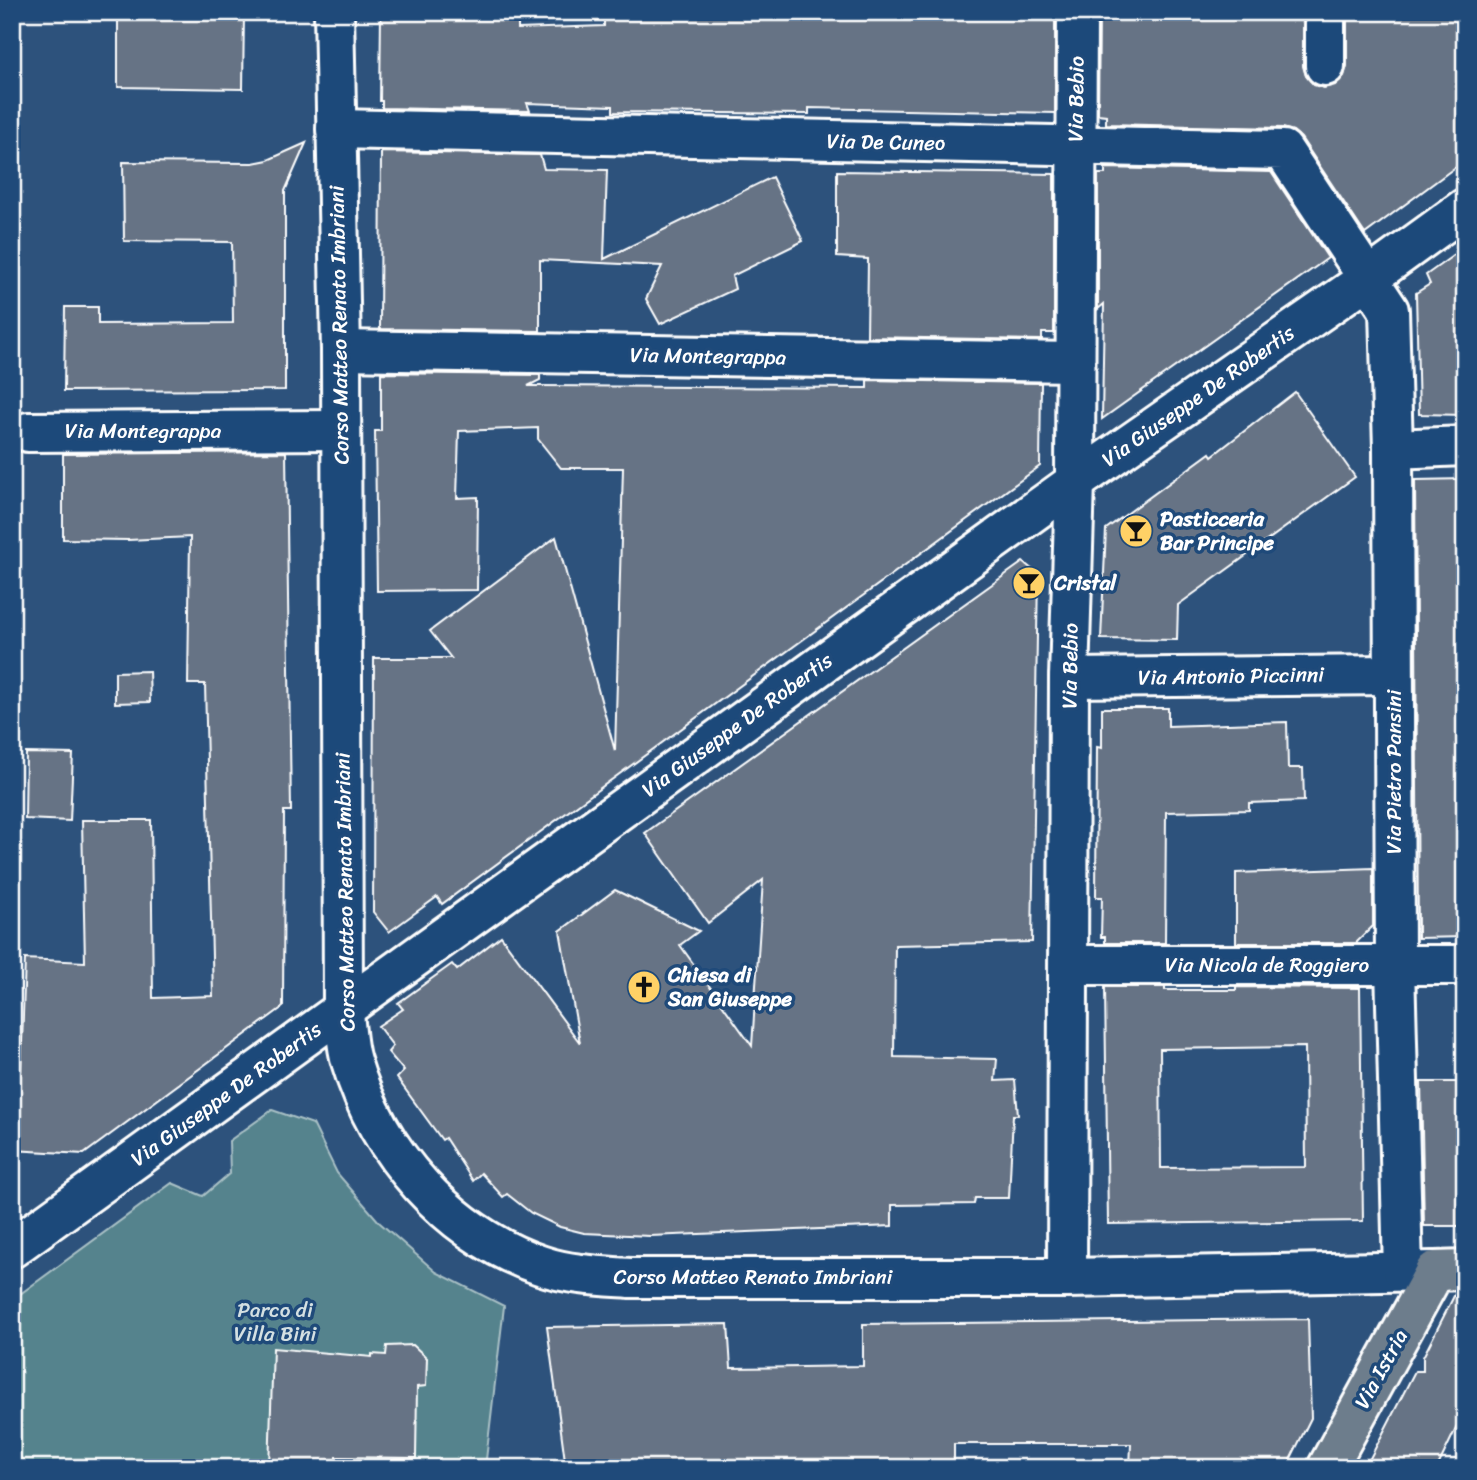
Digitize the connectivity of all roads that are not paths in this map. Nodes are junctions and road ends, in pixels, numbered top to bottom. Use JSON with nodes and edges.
{"nodes":[{"id":1,"x":334,"y":12,"type":"edge"},
{"id":2,"x":1077,"y":12,"type":"edge"},
{"id":3,"x":1325,"y":12,"type":"edge"},
{"id":4,"x":1325,"y":66,"type":"dead end"},
{"id":5,"x":336,"y":129,"type":"junction"},
{"id":6,"x":1075,"y":146,"type":"junction"},
{"id":7,"x":1465,"y":208,"type":"edge"},
{"id":8,"x":1367,"y":279,"type":"junction"},
{"id":9,"x":341,"y":350,"type":"junction"},
{"id":10,"x":1075,"y":362,"type":"junction"},
{"id":11,"x":341,"y":430,"type":"junction"},
{"id":12,"x":28,"y":432,"type":"dead end"},
{"id":13,"x":1465,"y":446,"type":"edge"},
{"id":14,"x":1393,"y":449,"type":"junction"},
{"id":15,"x":1075,"y":482,"type":"junction"},
{"id":16,"x":1393,"y":675,"type":"junction"},
{"id":17,"x":1069,"y":678,"type":"junction"},
{"id":18,"x":1069,"y":965,"type":"junction"},
{"id":19,"x":1465,"y":965,"type":"edge"},
{"id":20,"x":1395,"y":966,"type":"junction"},
{"id":21,"x":344,"y":1008,"type":"junction"},
{"id":22,"x":12,"y":1248,"type":"edge"},
{"id":23,"x":1434,"y":1271,"type":"edge"},
{"id":24,"x":1067,"y":1278,"type":"junction"},
{"id":25,"x":1327,"y":1468,"type":"edge"}],
"edges":[{"from":1,"to":5,"type":"street","name":"Corso Matteo Renato Imbriani"},
{"from":2,"to":6,"type":"street","name":"Via Bebio"},
{"from":3,"to":4,"type":"street"},
{"from":5,"to":6,"type":"street","name":"Via De Cuneo"},
{"from":5,"to":9,"type":"street","name":"Corso Matteo Renato Imbriani"},
{"from":6,"to":8,"type":"street","name":"Via De Cuneo"},
{"from":6,"to":10,"type":"street","name":"Via Bebio"},
{"from":7,"to":8,"type":"street","name":"Via Giuseppe De Robertis"},
{"from":8,"to":14,"type":"street","name":"Via Pietro Pansini"},
{"from":8,"to":15,"type":"street","name":"Via Giuseppe De Robertis"},
{"from":9,"to":10,"type":"street","name":"Via Montegrappa"},
{"from":9,"to":11,"type":"street","name":"Corso Matteo Renato Imbriani"},
{"from":10,"to":15,"type":"street","name":"Via Bebio"},
{"from":11,"to":12,"type":"street","name":"Via Montegrappa"},
{"from":11,"to":21,"type":"street","name":"Corso Matteo Renato Imbriani"},
{"from":13,"to":14,"type":"street"},
{"from":14,"to":16,"type":"street","name":"Via Pietro Pansini"},
{"from":15,"to":17,"type":"street","name":"Via Bebio"},
{"from":15,"to":21,"type":"street","name":"Via Giuseppe De Robertis"},
{"from":16,"to":17,"type":"street","name":"Via Antonio Piccinni"},
{"from":16,"to":20,"type":"street","name":"Via Pietro Pansini"},
{"from":17,"to":18,"type":"street","name":"Via Bebio"},
{"from":18,"to":20,"type":"street","name":"Via Nicola de Roggiero"},
{"from":18,"to":24,"type":"street","name":"Via Bebio"},
{"from":19,"to":20,"type":"street","name":"Via Nicola de Roggiero"},
{"from":20,"to":23,"type":"street","name":"Via Pietro Pansini"},
{"from":21,"to":22,"type":"street","name":"Via Giuseppe De Robertis"},
{"from":21,"to":24,"type":"street","name":"Corso Matteo Renato Imbriani"},
{"from":23,"to":24,"type":"street","name":"Corso Matteo Renato Imbriani"},
{"from":23,"to":25,"type":"main road","name":"Via Istria"}]}
